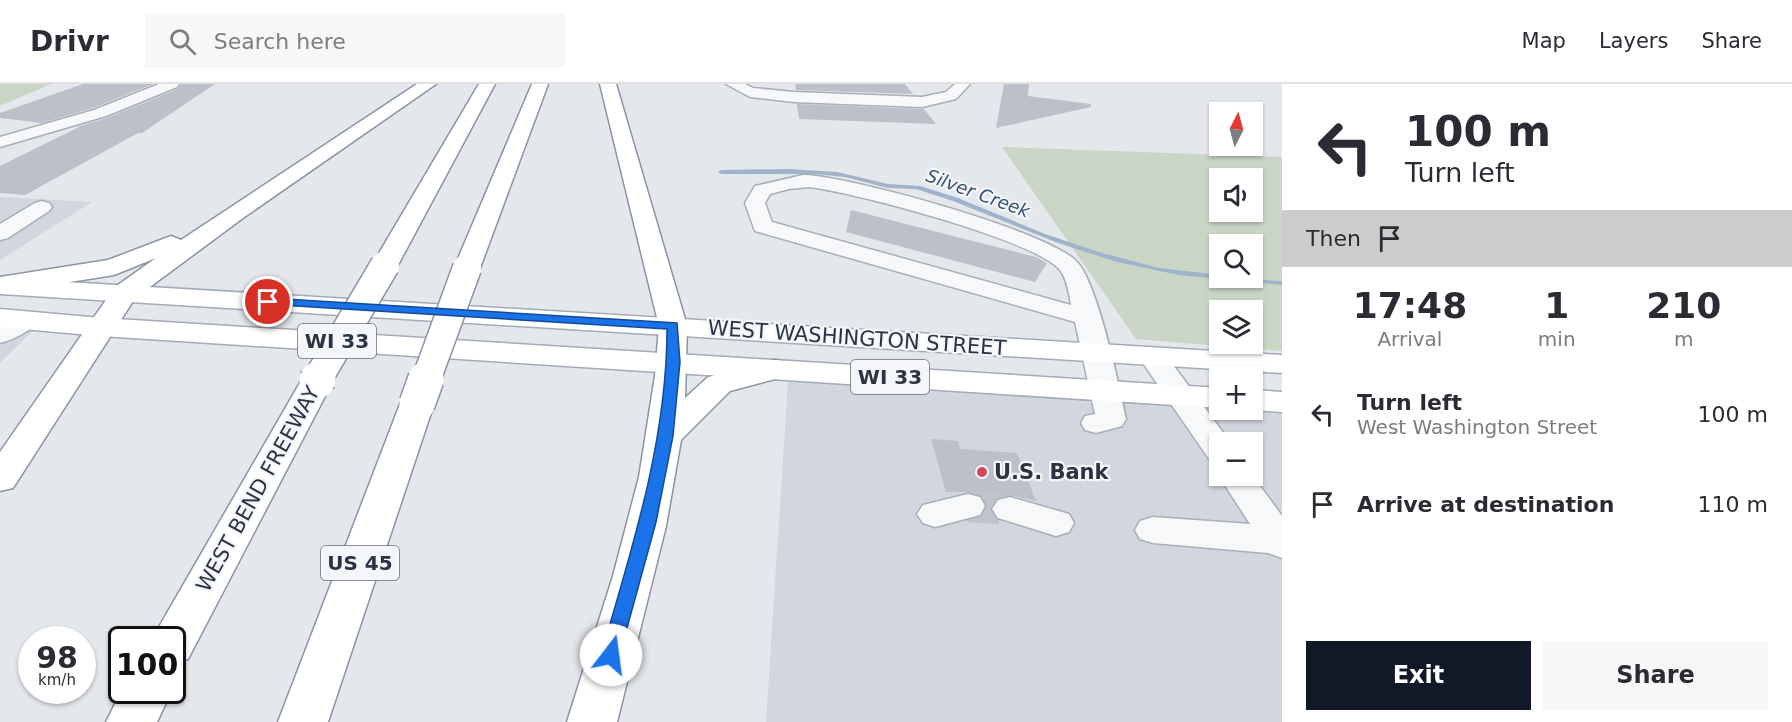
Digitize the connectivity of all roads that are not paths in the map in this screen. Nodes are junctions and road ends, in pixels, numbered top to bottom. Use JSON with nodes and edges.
{"nodes":[{"id":1,"x":172,"y":84,"type":"edge"},
{"id":2,"x":428,"y":84,"type":"edge"},
{"id":3,"x":487,"y":84,"type":"edge"},
{"id":4,"x":540,"y":84,"type":"edge"},
{"id":5,"x":608,"y":84,"type":"edge"},
{"id":6,"x":733,"y":84,"type":"edge"},
{"id":7,"x":963,"y":84,"type":"edge"},
{"id":8,"x":0,"y":142,"type":"edge"},
{"id":9,"x":42,"y":207,"type":"dead end"},
{"id":10,"x":235,"y":213,"type":"junction"},
{"id":11,"x":0,"y":232,"type":"edge"},
{"id":12,"x":0,"y":285,"type":"edge"},
{"id":13,"x":125,"y":293,"type":"junction"},
{"id":14,"x":1086,"y":316,"type":"junction"},
{"id":15,"x":13,"y":319,"type":"edge"},
{"id":16,"x":673,"y":326,"type":"junction"},
{"id":17,"x":101,"y":327,"type":"junction"},
{"id":18,"x":0,"y":335,"type":"edge"},
{"id":19,"x":1096,"y":352,"type":"junction"},
{"id":20,"x":1152,"y":356,"type":"junction"},
{"id":21,"x":673,"y":362,"type":"junction"},
{"id":22,"x":1282,"y":364,"type":"edge"},
{"id":23,"x":775,"y":369,"type":"junction"},
{"id":24,"x":1106,"y":391,"type":"junction"},
{"id":25,"x":1181,"y":396,"type":"junction"},
{"id":26,"x":1209,"y":397,"type":"edge"},
{"id":27,"x":1263,"y":401,"type":"edge"},
{"id":28,"x":1282,"y":402,"type":"edge"},
{"id":29,"x":1096,"y":423,"type":"dead end"},
{"id":30,"x":665,"y":436,"type":"junction"},
{"id":31,"x":1209,"y":436,"type":"edge"},
{"id":32,"x":0,"y":479,"type":"edge"},
{"id":33,"x":1243,"y":486,"type":"edge"},
{"id":34,"x":968,"y":506,"type":"tunnel mouth"},
{"id":35,"x":1010,"y":509,"type":"tunnel mouth"},
{"id":36,"x":935,"y":514,"type":"dead end"},
{"id":37,"x":1056,"y":522,"type":"dead end"},
{"id":38,"x":1153,"y":530,"type":"dead end"},
{"id":39,"x":1281,"y":542,"type":"edge"},
{"id":40,"x":182,"y":626,"type":"edge"},
{"id":41,"x":141,"y":704,"type":"edge"},
{"id":42,"x":131,"y":722,"type":"edge"},
{"id":43,"x":303,"y":722,"type":"edge"},
{"id":44,"x":592,"y":722,"type":"edge"}],
"edges":[{"from":1,"to":8,"type":"street"},
{"from":2,"to":10,"type":"main road"},
{"from":3,"to":40,"type":"main road","name":"WEST BEND FREEWAY","bridge":true},
{"from":4,"to":43,"type":"main road","number":"US 45","bridge":true},
{"from":5,"to":16,"type":"main road"},
{"from":6,"to":7,"type":"street"},
{"from":9,"to":11,"type":"street"},
{"from":10,"to":12,"type":"main road"},
{"from":10,"to":13,"type":"main road"},
{"from":12,"to":13,"type":"main road","name":"WEST WASHINGTON STREET","number":"WI 33"},
{"from":13,"to":16,"type":"main road","name":"WEST WASHINGTON STREET","number":"WI 33"},
{"from":13,"to":17,"type":"main road"},
{"from":14,"to":14,"type":"street"},
{"from":14,"to":19,"type":"street"},
{"from":15,"to":17,"type":"main road","name":"WEST WASHINGTON STREET","number":"WI 33"},
{"from":15,"to":18,"type":"street"},
{"from":16,"to":19,"type":"main road","name":"WEST WASHINGTON STREET","number":"WI 33"},
{"from":16,"to":21,"type":"main road"},
{"from":17,"to":21,"type":"main road","name":"WEST WASHINGTON STREET","number":"WI 33"},
{"from":17,"to":32,"type":"main road"},
{"from":19,"to":20,"type":"main road","name":"WEST WASHINGTON STREET","number":"WI 33"},
{"from":19,"to":24,"type":"street"},
{"from":20,"to":22,"type":"main road","name":"WEST WASHINGTON STREET","number":"WI 33"},
{"from":20,"to":25,"type":"street"},
{"from":21,"to":23,"type":"main road","name":"WEST WASHINGTON STREET","number":"WI 33"},
{"from":21,"to":30,"type":"main road"},
{"from":23,"to":24,"type":"main road","name":"WEST WASHINGTON STREET","number":"WI 33"},
{"from":23,"to":30,"type":"main road"},
{"from":24,"to":25,"type":"main road","name":"WEST WASHINGTON STREET","number":"WI 33"},
{"from":24,"to":29,"type":"street"},
{"from":25,"to":26,"type":"main road","name":"WEST WASHINGTON STREET","number":"WI 33"},
{"from":25,"to":31,"type":"street"},
{"from":27,"to":28,"type":"main road"},
{"from":30,"to":44,"type":"main road"},
{"from":33,"to":39,"type":"street"},
{"from":34,"to":36,"type":"street"},
{"from":35,"to":37,"type":"street"},
{"from":38,"to":39,"type":"street"},
{"from":41,"to":42,"type":"main road"}]}
